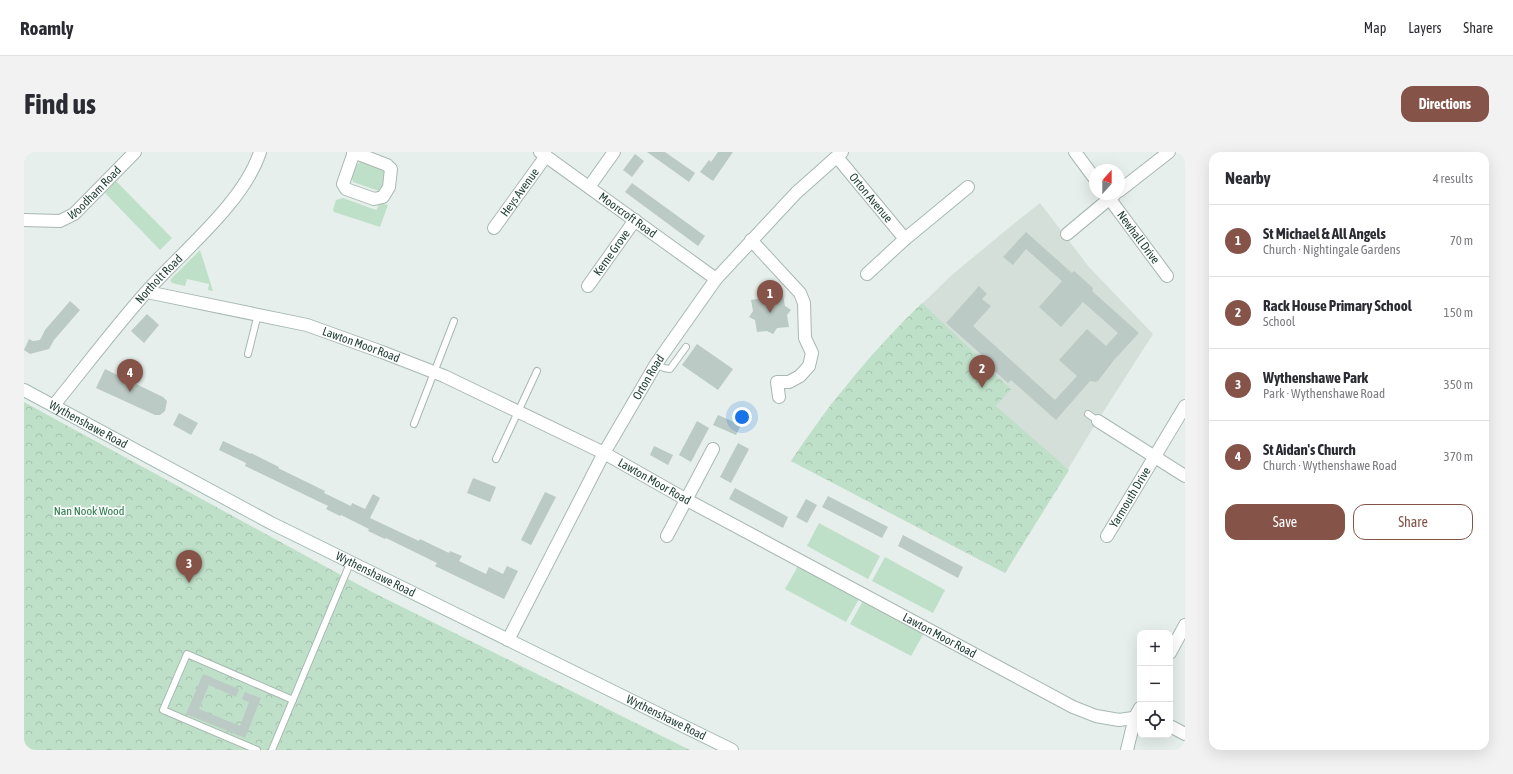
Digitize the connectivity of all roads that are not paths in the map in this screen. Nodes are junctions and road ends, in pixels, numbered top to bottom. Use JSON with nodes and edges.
{"nodes":[{"id":1,"x":135,"y":152,"type":"edge"},
{"id":2,"x":260,"y":152,"type":"edge"},
{"id":3,"x":614,"y":152,"type":"edge"},
{"id":4,"x":1075,"y":152,"type":"edge"},
{"id":5,"x":1169,"y":152,"type":"edge"},
{"id":6,"x":543,"y":154,"type":"edge"},
{"id":7,"x":840,"y":154,"type":"edge"},
{"id":8,"x":1089,"y":171,"type":"edge"},
{"id":9,"x":1125,"y":184,"type":"edge"},
{"id":10,"x":589,"y":187,"type":"junction"},
{"id":11,"x":968,"y":187,"type":"dead end"},
{"id":12,"x":1105,"y":200,"type":"edge"},
{"id":13,"x":1116,"y":200,"type":"edge"},
{"id":14,"x":24,"y":220,"type":"edge"},
{"id":15,"x":635,"y":220,"type":"junction"},
{"id":16,"x":494,"y":228,"type":"dead end"},
{"id":17,"x":1067,"y":234,"type":"dead end"},
{"id":18,"x":905,"y":239,"type":"junction"},
{"id":19,"x":751,"y":240,"type":"junction"},
{"id":20,"x":867,"y":274,"type":"dead end"},
{"id":21,"x":1167,"y":276,"type":"dead end"},
{"id":22,"x":716,"y":279,"type":"junction"},
{"id":23,"x":588,"y":286,"type":"dead end"},
{"id":24,"x":147,"y":292,"type":"junction"},
{"id":25,"x":258,"y":314,"type":"junction"},
{"id":26,"x":454,"y":321,"type":"dead end"},
{"id":27,"x":686,"y":347,"type":"dead end"},
{"id":28,"x":248,"y":354,"type":"dead end"},
{"id":29,"x":656,"y":364,"type":"junction"},
{"id":30,"x":537,"y":371,"type":"dead end"},
{"id":31,"x":434,"y":372,"type":"junction"},
{"id":32,"x":24,"y":390,"type":"edge"},
{"id":33,"x":779,"y":397,"type":"dead end"},
{"id":34,"x":54,"y":405,"type":"junction"},
{"id":35,"x":1185,"y":406,"type":"edge"},
{"id":36,"x":518,"y":411,"type":"junction"},
{"id":37,"x":1093,"y":417,"type":"dead end"},
{"id":38,"x":414,"y":424,"type":"dead end"},
{"id":39,"x":713,"y":449,"type":"dead end"},
{"id":40,"x":604,"y":453,"type":"junction"},
{"id":41,"x":1155,"y":458,"type":"junction"},
{"id":42,"x":496,"y":459,"type":"dead end"},
{"id":43,"x":1185,"y":476,"type":"edge"},
{"id":44,"x":687,"y":500,"type":"junction"},
{"id":45,"x":667,"y":536,"type":"dead end"},
{"id":46,"x":1107,"y":536,"type":"dead end"},
{"id":47,"x":350,"y":561,"type":"junction"},
{"id":48,"x":1185,"y":625,"type":"edge"},
{"id":49,"x":508,"y":640,"type":"junction"},
{"id":50,"x":1173,"y":647,"type":"edge"},
{"id":51,"x":293,"y":700,"type":"junction"},
{"id":52,"x":1137,"y":714,"type":"edge"},
{"id":53,"x":1137,"y":717,"type":"edge"},
{"id":54,"x":1173,"y":728,"type":"edge"},
{"id":55,"x":1185,"y":734,"type":"edge"},
{"id":56,"x":257,"y":750,"type":"edge"},
{"id":57,"x":272,"y":750,"type":"edge"},
{"id":58,"x":732,"y":750,"type":"edge"},
{"id":59,"x":1127,"y":750,"type":"edge"}],
"edges":[{"from":1,"to":14,"type":"street","name":"Woodham Road"},
{"from":2,"to":24,"type":"street","name":"Northolt Road"},
{"from":3,"to":10,"type":"street"},
{"from":4,"to":8,"type":"street"},
{"from":5,"to":9,"type":"street","name":"Newhall Drive"},
{"from":6,"to":10,"type":"street","name":"Moorcroft Road"},
{"from":6,"to":16,"type":"street","name":"Heys Avenue"},
{"from":7,"to":18,"type":"street","name":"Orton Avenue"},
{"from":7,"to":19,"type":"street","name":"Orton Road"},
{"from":10,"to":15,"type":"street","name":"Moorcroft Road"},
{"from":11,"to":18,"type":"street"},
{"from":12,"to":17,"type":"street","name":"Newhall Drive"},
{"from":13,"to":21,"type":"street","name":"Newhall Drive"},
{"from":15,"to":22,"type":"street","name":"Moorcroft Road"},
{"from":15,"to":23,"type":"street","name":"Kerne Grove"},
{"from":18,"to":20,"type":"street"},
{"from":19,"to":22,"type":"street","name":"Orton Road"},
{"from":19,"to":33,"type":"street"},
{"from":22,"to":29,"type":"street","name":"Orton Road"},
{"from":24,"to":25,"type":"street","name":"Lawton Moor Road"},
{"from":24,"to":34,"type":"street","name":"Northolt Road"},
{"from":25,"to":28,"type":"lane"},
{"from":25,"to":31,"type":"street","name":"Lawton Moor Road"},
{"from":26,"to":31,"type":"lane"},
{"from":27,"to":29,"type":"lane"},
{"from":29,"to":40,"type":"street","name":"Orton Road"},
{"from":30,"to":36,"type":"lane"},
{"from":31,"to":36,"type":"street","name":"Lawton Moor Road"},
{"from":31,"to":38,"type":"lane"},
{"from":32,"to":34,"type":"street","name":"Wythenshawe Road"},
{"from":34,"to":47,"type":"street","name":"Wythenshawe Road"},
{"from":35,"to":41,"type":"street","name":"Yarmouth Drive"},
{"from":36,"to":40,"type":"street","name":"Lawton Moor Road"},
{"from":36,"to":42,"type":"lane"},
{"from":37,"to":41,"type":"street","name":"Yarmouth Drive"},
{"from":39,"to":44,"type":"street"},
{"from":40,"to":44,"type":"street","name":"Lawton Moor Road"},
{"from":40,"to":49,"type":"street","name":"Orton Road"},
{"from":41,"to":43,"type":"street","name":"Yarmouth Drive"},
{"from":41,"to":46,"type":"street","name":"Yarmouth Drive"},
{"from":44,"to":45,"type":"street"},
{"from":44,"to":52,"type":"street","name":"Lawton Moor Road"},
{"from":47,"to":49,"type":"street","name":"Wythenshawe Road"},
{"from":47,"to":51,"type":"lane"},
{"from":48,"to":50,"type":"street"},
{"from":49,"to":58,"type":"street","name":"Wythenshawe Road"},
{"from":51,"to":56,"type":"lane"},
{"from":51,"to":57,"type":"lane"},
{"from":53,"to":59,"type":"street"},
{"from":54,"to":55,"type":"street"}]}
